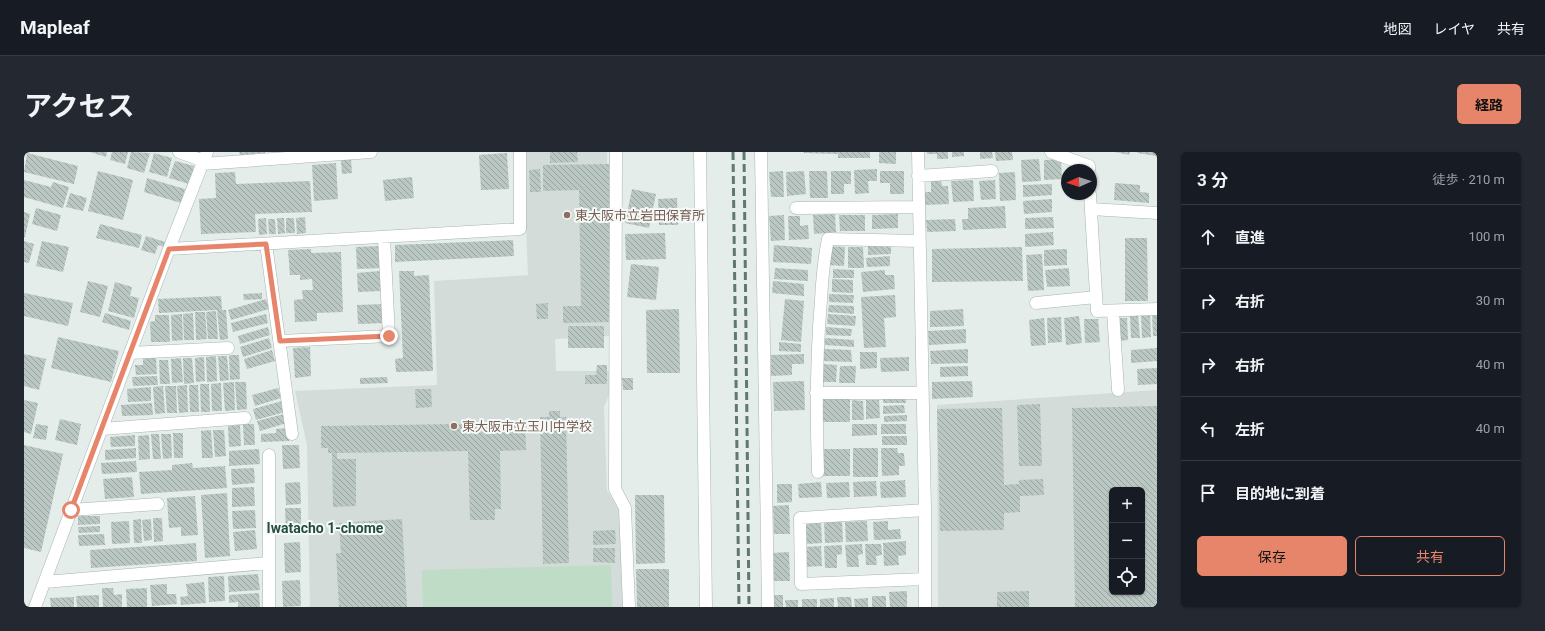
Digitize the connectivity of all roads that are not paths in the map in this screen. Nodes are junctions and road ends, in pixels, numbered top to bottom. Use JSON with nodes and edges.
{"nodes":[{"id":1,"x":179,"y":152,"type":"edge"},
{"id":2,"x":371,"y":152,"type":"edge"},
{"id":3,"x":520,"y":152,"type":"edge"},
{"id":4,"x":616,"y":152,"type":"edge"},
{"id":5,"x":700,"y":152,"type":"edge"},
{"id":6,"x":761,"y":152,"type":"edge"},
{"id":7,"x":918,"y":152,"type":"edge"},
{"id":8,"x":1050,"y":152,"type":"edge"},
{"id":9,"x":353,"y":153,"type":"edge"},
{"id":10,"x":204,"y":159,"type":"edge"},
{"id":11,"x":1083,"y":164,"type":"edge"},
{"id":12,"x":992,"y":171,"type":"dead end"},
{"id":13,"x":918,"y":176,"type":"junction"},
{"id":14,"x":1090,"y":200,"type":"edge"},
{"id":15,"x":919,"y":207,"type":"junction"},
{"id":16,"x":796,"y":208,"type":"dead end"},
{"id":17,"x":1091,"y":209,"type":"junction"},
{"id":18,"x":1157,"y":213,"type":"edge"},
{"id":19,"x":384,"y":237,"type":"junction"},
{"id":20,"x":919,"y":241,"type":"junction"},
{"id":21,"x":266,"y":244,"type":"junction"},
{"id":22,"x":169,"y":249,"type":"junction"},
{"id":23,"x":1096,"y":297,"type":"junction"},
{"id":24,"x":1036,"y":303,"type":"dead end"},
{"id":25,"x":1157,"y":310,"type":"edge"},
{"id":26,"x":1113,"y":311,"type":"junction"},
{"id":27,"x":280,"y":341,"type":"junction"},
{"id":28,"x":228,"y":348,"type":"dead end"},
{"id":29,"x":130,"y":353,"type":"junction"},
{"id":30,"x":1118,"y":390,"type":"dead end"},
{"id":31,"x":816,"y":393,"type":"junction"},
{"id":32,"x":922,"y":393,"type":"junction"},
{"id":33,"x":245,"y":418,"type":"dead end"},
{"id":34,"x":102,"y":429,"type":"junction"},
{"id":35,"x":292,"y":434,"type":"dead end"},
{"id":36,"x":269,"y":454,"type":"dead end"},
{"id":37,"x":818,"y":472,"type":"dead end"},
{"id":38,"x":158,"y":504,"type":"dead end"},
{"id":39,"x":71,"y":510,"type":"junction"},
{"id":40,"x":925,"y":510,"type":"junction"},
{"id":41,"x":269,"y":563,"type":"junction"},
{"id":42,"x":925,"y":578,"type":"junction"},
{"id":43,"x":45,"y":582,"type":"junction"},
{"id":44,"x":35,"y":607,"type":"edge"},
{"id":45,"x":269,"y":607,"type":"edge"},
{"id":46,"x":629,"y":607,"type":"edge"},
{"id":47,"x":706,"y":607,"type":"edge"},
{"id":48,"x":768,"y":607,"type":"edge"},
{"id":49,"x":925,"y":607,"type":"edge"}],
"edges":[{"from":1,"to":10,"type":"street"},
{"from":2,"to":9,"type":"street"},
{"from":3,"to":19,"type":"street"},
{"from":4,"to":46,"type":"street"},
{"from":5,"to":47,"type":"street"},
{"from":6,"to":48,"type":"street"},
{"from":7,"to":13,"type":"street"},
{"from":8,"to":11,"type":"street"},
{"from":9,"to":10,"type":"street"},
{"from":10,"to":22,"type":"street"},
{"from":12,"to":13,"type":"street"},
{"from":13,"to":15,"type":"street"},
{"from":14,"to":17,"type":"street"},
{"from":15,"to":16,"type":"street"},
{"from":15,"to":20,"type":"street"},
{"from":17,"to":18,"type":"street"},
{"from":17,"to":23,"type":"street"},
{"from":19,"to":21,"type":"street"},
{"from":19,"to":27,"type":"street"},
{"from":20,"to":31,"type":"street"},
{"from":20,"to":32,"type":"street"},
{"from":21,"to":22,"type":"street"},
{"from":21,"to":27,"type":"street"},
{"from":22,"to":29,"type":"street"},
{"from":23,"to":24,"type":"street"},
{"from":23,"to":26,"type":"street"},
{"from":25,"to":26,"type":"street"},
{"from":26,"to":30,"type":"street"},
{"from":27,"to":35,"type":"street"},
{"from":28,"to":29,"type":"street"},
{"from":29,"to":34,"type":"street"},
{"from":31,"to":32,"type":"street"},
{"from":31,"to":37,"type":"street"},
{"from":32,"to":40,"type":"street"},
{"from":33,"to":34,"type":"street"},
{"from":34,"to":39,"type":"street"},
{"from":36,"to":41,"type":"street"},
{"from":38,"to":39,"type":"street"},
{"from":39,"to":43,"type":"street"},
{"from":40,"to":42,"type":"street"},
{"from":40,"to":42,"type":"street"},
{"from":41,"to":43,"type":"street"},
{"from":41,"to":45,"type":"street"},
{"from":42,"to":49,"type":"street"},
{"from":43,"to":44,"type":"street"}]}
